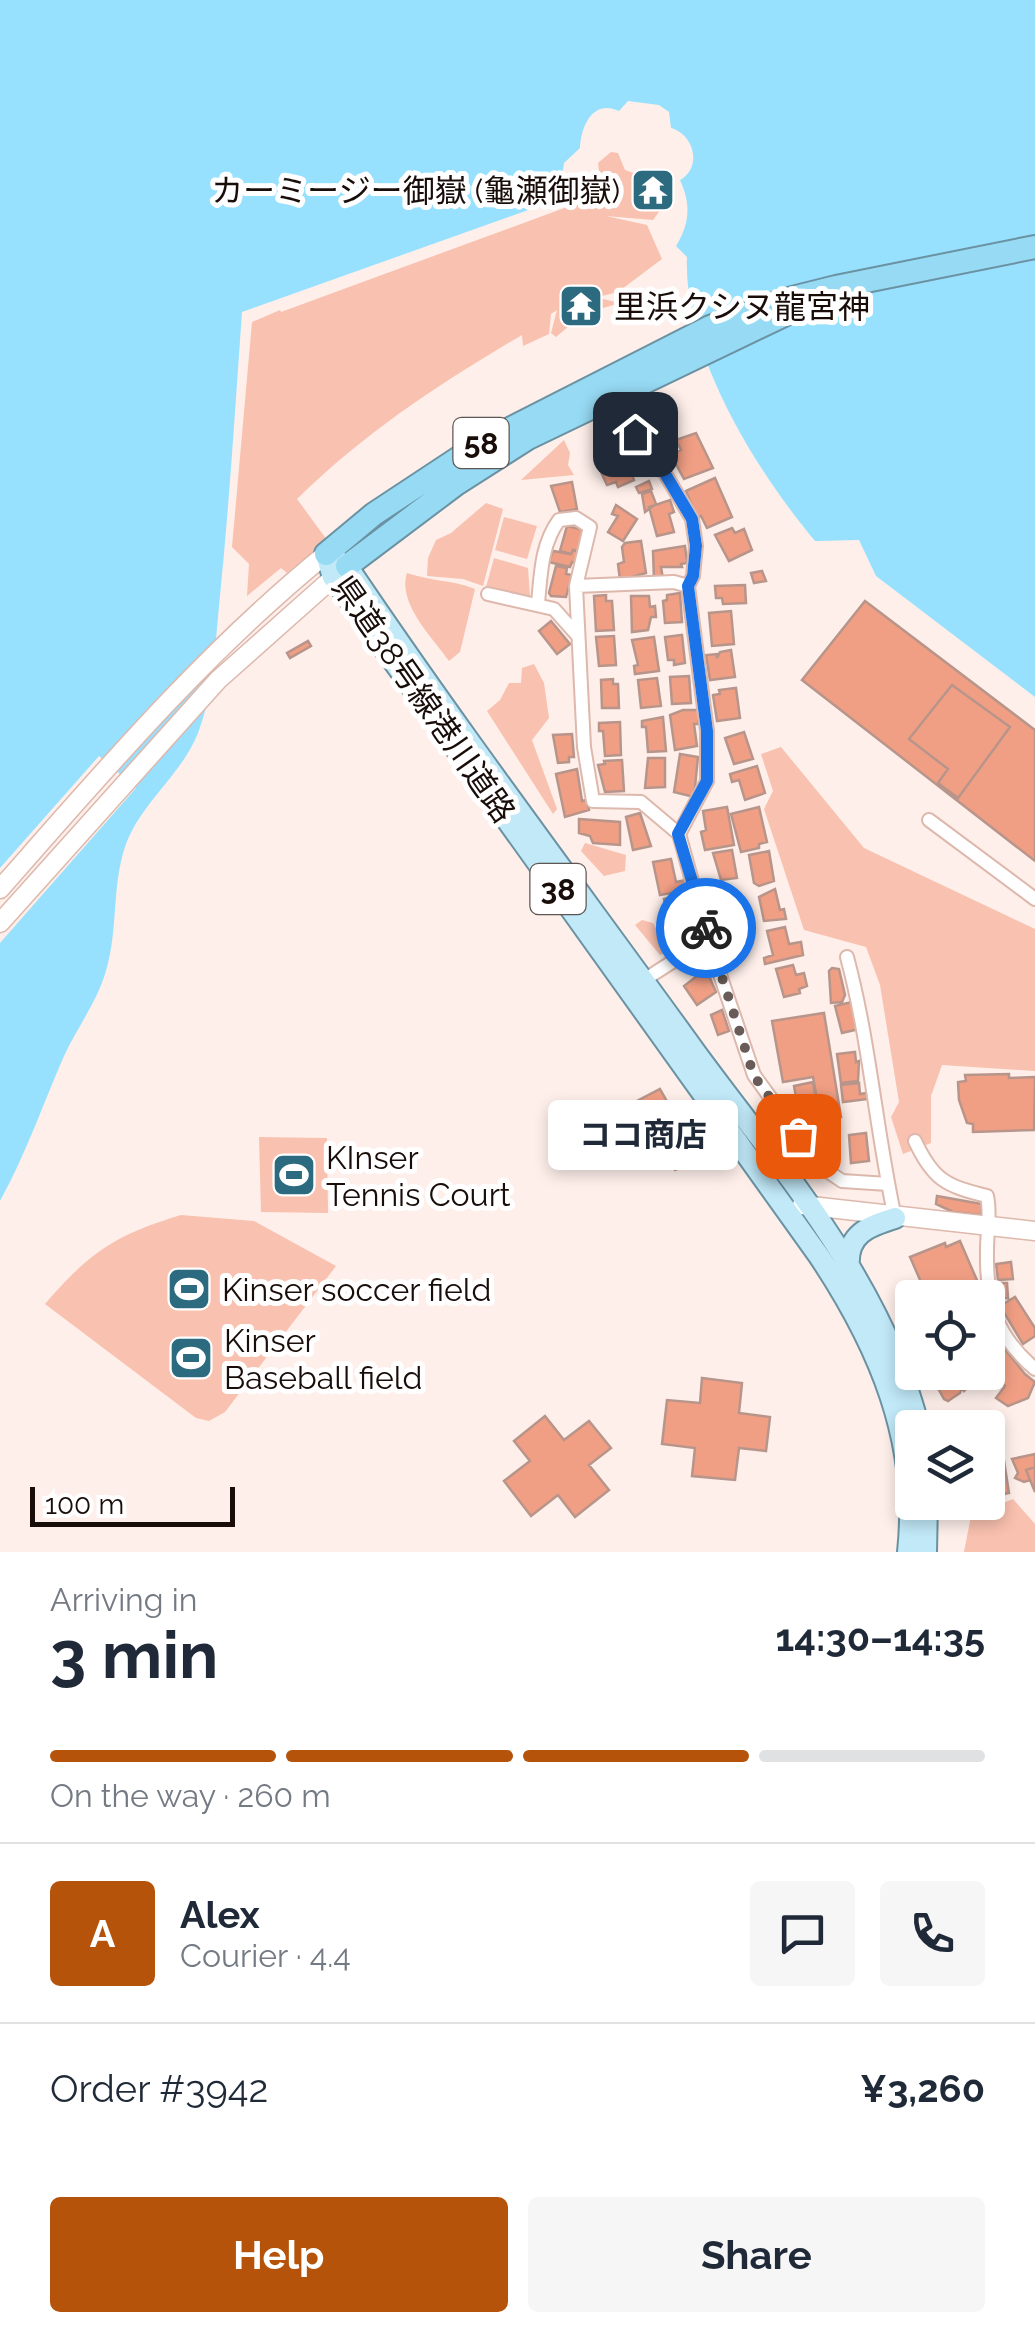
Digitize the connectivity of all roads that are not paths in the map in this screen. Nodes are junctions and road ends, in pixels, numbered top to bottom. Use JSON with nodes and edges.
{"nodes":[{"id":1,"x":1035,"y":247,"type":"edge"},
{"id":2,"x":635,"y":434,"type":"dead end"},
{"id":3,"x":335,"y":565,"type":"junction"},
{"id":4,"x":576,"y":586,"type":"junction"},
{"id":5,"x":688,"y":586,"type":"junction"},
{"id":6,"x":488,"y":594,"type":"dead end"},
{"id":7,"x":538,"y":603,"type":"junction"},
{"id":8,"x":578,"y":636,"type":"junction"},
{"id":9,"x":929,"y":820,"type":"dead end"},
{"id":10,"x":678,"y":834,"type":"junction"},
{"id":11,"x":0,"y":890,"type":"edge"},
{"id":12,"x":1035,"y":900,"type":"edge"},
{"id":13,"x":0,"y":923,"type":"edge"},
{"id":14,"x":708,"y":938,"type":"junction"},
{"id":15,"x":847,"y":957,"type":"dead end"},
{"id":16,"x":644,"y":980,"type":"junction"},
{"id":17,"x":915,"y":1140,"type":"dead end"},
{"id":18,"x":888,"y":1184,"type":"junction"},
{"id":19,"x":780,"y":1203,"type":"junction"},
{"id":20,"x":810,"y":1206,"type":"junction"},
{"id":21,"x":896,"y":1218,"type":"junction"},
{"id":22,"x":989,"y":1226,"type":"junction"},
{"id":23,"x":1035,"y":1231,"type":"edge"},
{"id":24,"x":849,"y":1267,"type":"junction"},
{"id":25,"x":1035,"y":1369,"type":"edge"},
{"id":26,"x":914,"y":1410,"type":"edge"},
{"id":27,"x":927,"y":1520,"type":"edge"},
{"id":28,"x":908,"y":1552,"type":"edge"},
{"id":29,"x":926,"y":1552,"type":"edge"}],
"edges":[{"from":1,"to":3,"type":"highway","number":"58"},
{"from":2,"to":5,"type":"street"},
{"from":3,"to":11,"type":"street"},
{"from":3,"to":13,"type":"street"},
{"from":3,"to":16,"type":"main road","name":"県道38号線港川道路","number":"38"},
{"from":3,"to":19,"type":"main road","name":"県道38号線港川道路","number":"38"},
{"from":4,"to":5,"type":"street"},
{"from":4,"to":7,"type":"street"},
{"from":4,"to":8,"type":"street"},
{"from":5,"to":10,"type":"street"},
{"from":6,"to":7,"type":"street"},
{"from":7,"to":8,"type":"street"},
{"from":8,"to":10,"type":"street"},
{"from":9,"to":12,"type":"street"},
{"from":10,"to":14,"type":"street"},
{"from":14,"to":16,"type":"street"},
{"from":14,"to":18,"type":"street"},
{"from":15,"to":18,"type":"street"},
{"from":16,"to":20,"type":"main road","name":"県道38号線港川道路","number":"38"},
{"from":17,"to":22,"type":"street"},
{"from":18,"to":21,"type":"street"},
{"from":19,"to":20,"type":"street"},
{"from":19,"to":28,"type":"main road","name":"県道38号線港川道路","number":"38"},
{"from":20,"to":21,"type":"street"},
{"from":20,"to":24,"type":"main road","name":"県道38号線港川道路","number":"38"},
{"from":21,"to":22,"type":"street"},
{"from":21,"to":24,"type":"main road"},
{"from":22,"to":23,"type":"street"},
{"from":22,"to":25,"type":"street"},
{"from":24,"to":26,"type":"main road","name":"県道38号線港川道路","number":"38"},
{"from":27,"to":29,"type":"main road"}]}
